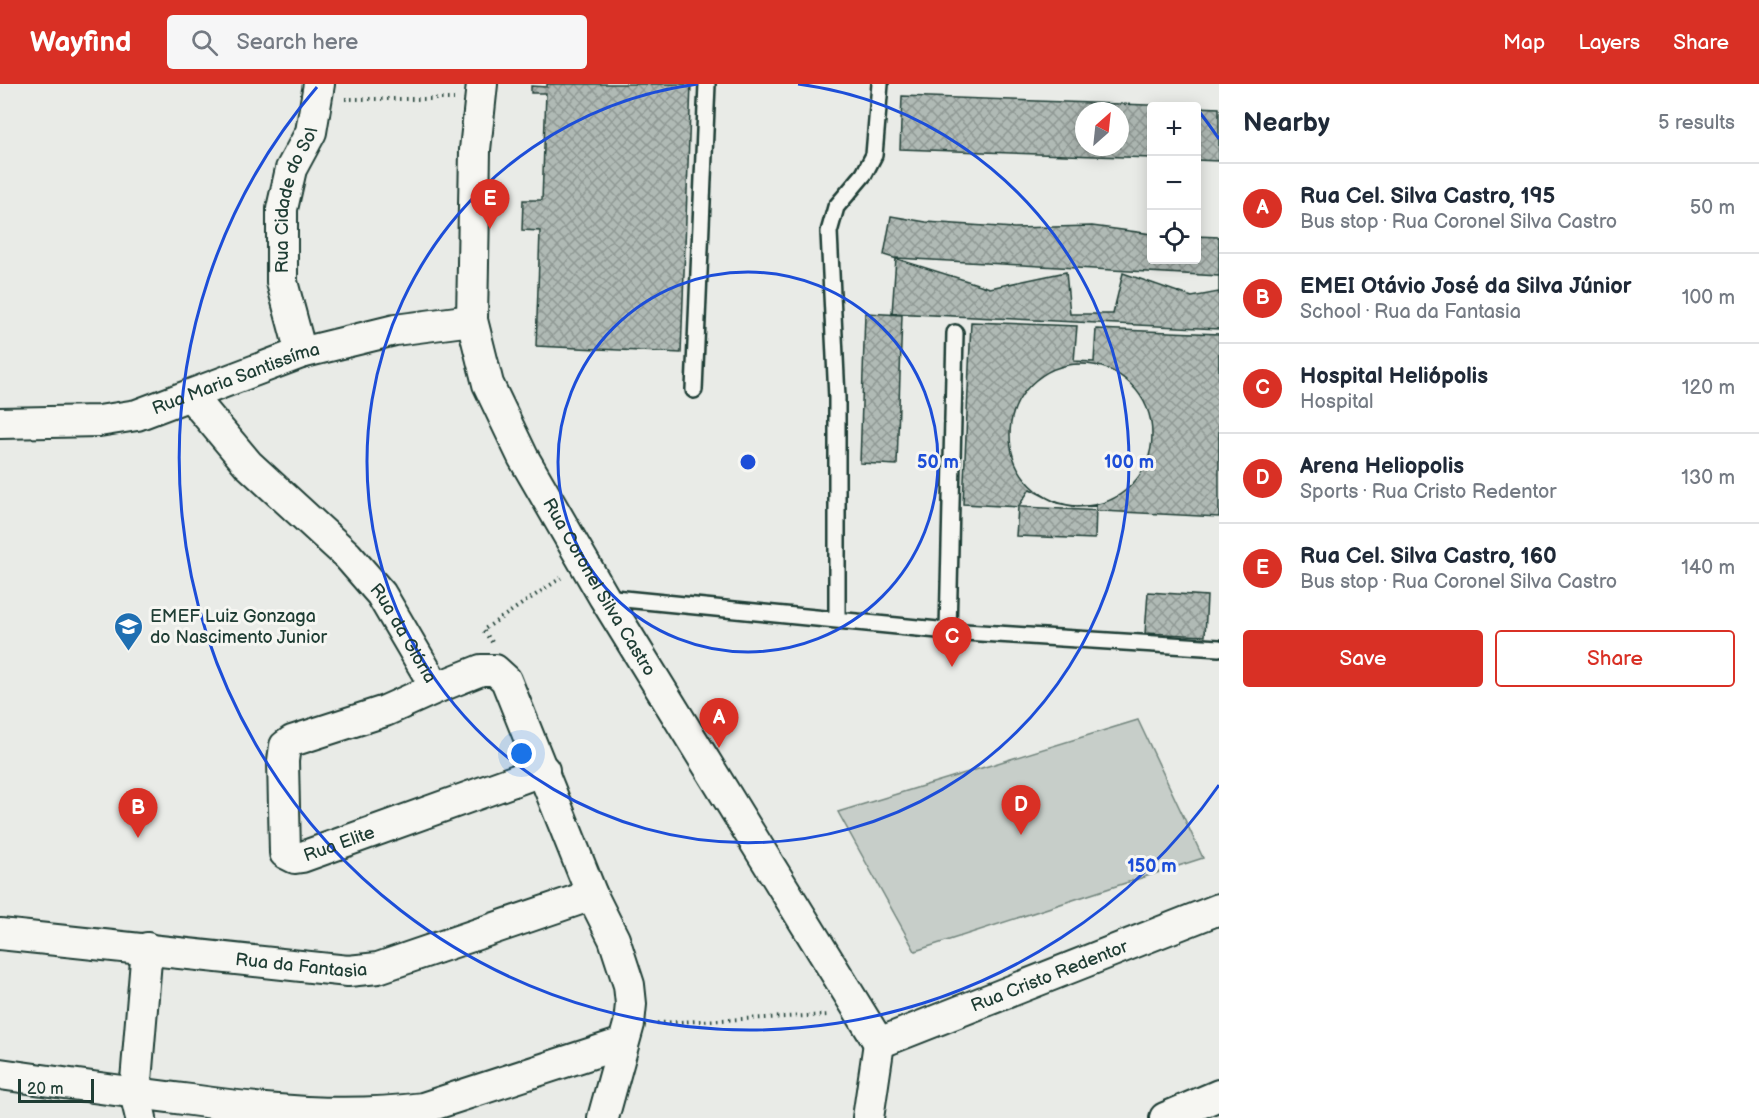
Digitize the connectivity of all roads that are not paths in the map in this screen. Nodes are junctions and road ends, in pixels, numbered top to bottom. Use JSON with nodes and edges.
{"nodes":[{"id":1,"x":707,"y":84,"type":"edge"},
{"id":2,"x":880,"y":84,"type":"edge"},
{"id":3,"x":318,"y":92,"type":"edge"},
{"id":4,"x":481,"y":92,"type":"edge"},
{"id":5,"x":472,"y":320,"type":"junction"},
{"id":6,"x":956,"y":333,"type":"dead end"},
{"id":7,"x":301,"y":353,"type":"junction"},
{"id":8,"x":694,"y":390,"type":"dead end"},
{"id":9,"x":191,"y":396,"type":"junction"},
{"id":10,"x":0,"y":423,"type":"edge"},
{"id":11,"x":604,"y":597,"type":"junction"},
{"id":12,"x":837,"y":619,"type":"junction"},
{"id":13,"x":948,"y":631,"type":"junction"},
{"id":14,"x":1219,"y":648,"type":"edge"},
{"id":15,"x":436,"y":688,"type":"junction"},
{"id":16,"x":544,"y":770,"type":"junction"},
{"id":17,"x":592,"y":895,"type":"junction"},
{"id":18,"x":1219,"y":909,"type":"edge"},
{"id":19,"x":0,"y":934,"type":"edge"},
{"id":20,"x":147,"y":948,"type":"junction"},
{"id":21,"x":626,"y":1034,"type":"junction"},
{"id":22,"x":879,"y":1043,"type":"junction"},
{"id":23,"x":0,"y":1074,"type":"edge"},
{"id":24,"x":1219,"y":1095,"type":"edge"},
{"id":25,"x":138,"y":1106,"type":"edge"},
{"id":26,"x":424,"y":1113,"type":"edge"},
{"id":27,"x":603,"y":1118,"type":"edge"},
{"id":28,"x":868,"y":1118,"type":"edge"},
{"id":29,"x":1166,"y":1118,"type":"edge"}],
"edges":[{"from":1,"to":8,"type":"lane"},
{"from":2,"to":12,"type":"lane"},
{"from":3,"to":7,"type":"street","name":"Rua Cidade do Sol"},
{"from":4,"to":5,"type":"street","name":"Rua Coronel Silva Castro"},
{"from":5,"to":7,"type":"street","name":"Rua Maria Santissíma"},
{"from":5,"to":11,"type":"street","name":"Rua Coronel Silva Castro"},
{"from":6,"to":13,"type":"lane"},
{"from":7,"to":9,"type":"street","name":"Rua Maria Santissíma"},
{"from":9,"to":10,"type":"street","name":"Rua Maria Santissíma"},
{"from":9,"to":15,"type":"street","name":"Rua da Glória"},
{"from":11,"to":12,"type":"lane"},
{"from":11,"to":22,"type":"street","name":"Rua Coronel Silva Castro"},
{"from":12,"to":13,"type":"lane"},
{"from":13,"to":14,"type":"lane"},
{"from":15,"to":16,"type":"street","name":"Rua da Glória"},
{"from":15,"to":16,"type":"street","name":"Rua Elite"},
{"from":16,"to":17,"type":"street"},
{"from":17,"to":20,"type":"street","name":"Rua da Fantasia"},
{"from":17,"to":21,"type":"street"},
{"from":18,"to":22,"type":"lane"},
{"from":19,"to":20,"type":"street","name":"Rua da Fantasia"},
{"from":20,"to":25,"type":"street"},
{"from":21,"to":26,"type":"street"},
{"from":21,"to":27,"type":"street"},
{"from":22,"to":28,"type":"street"},
{"from":23,"to":25,"type":"street"},
{"from":24,"to":29,"type":"street"},
{"from":25,"to":26,"type":"street"}]}
